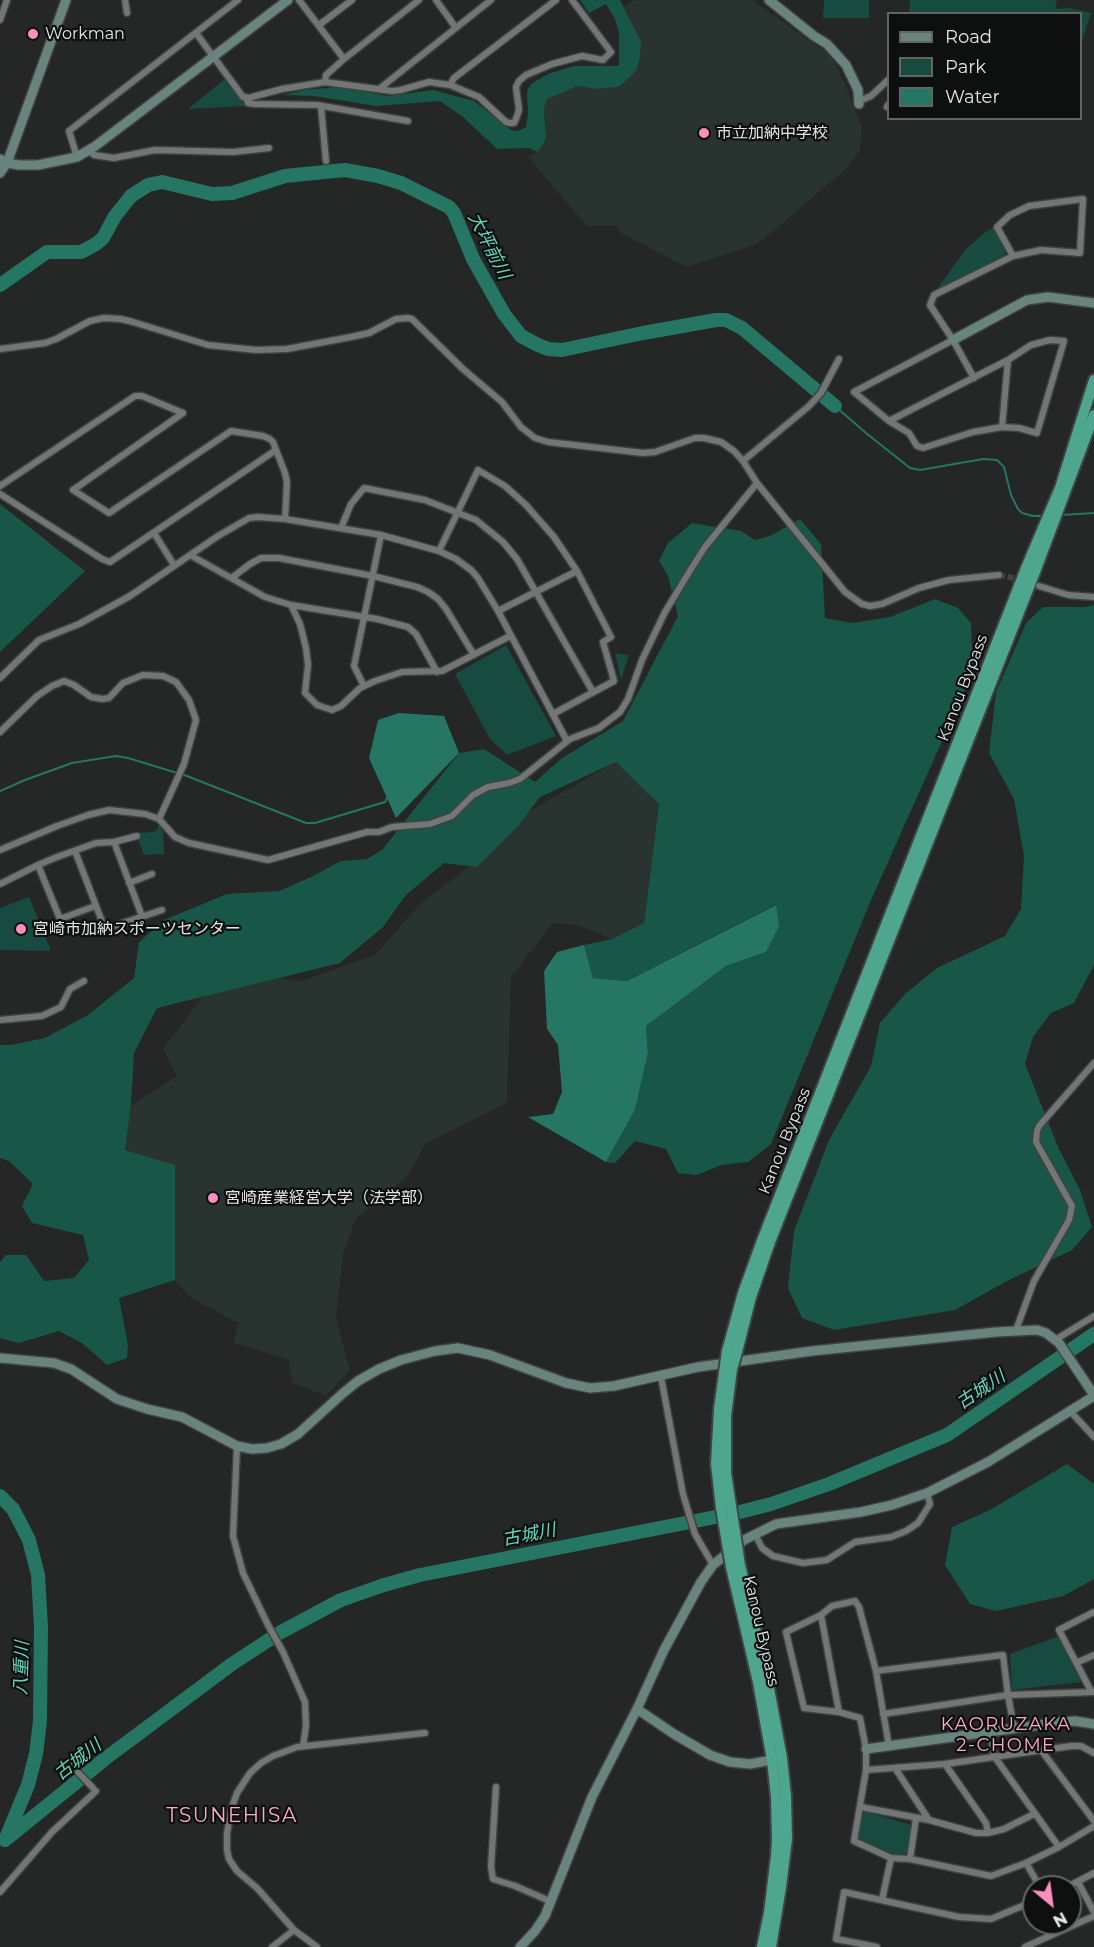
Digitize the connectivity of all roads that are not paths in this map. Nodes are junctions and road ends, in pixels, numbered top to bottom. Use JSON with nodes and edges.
{"nodes":[{"id":1,"x":7,"y":0,"type":"edge"},
{"id":2,"x":66,"y":0,"type":"edge"},
{"id":3,"x":125,"y":0,"type":"edge"},
{"id":4,"x":238,"y":0,"type":"edge"},
{"id":5,"x":288,"y":0,"type":"edge"},
{"id":6,"x":299,"y":0,"type":"edge"},
{"id":7,"x":352,"y":0,"type":"edge"},
{"id":8,"x":419,"y":0,"type":"edge"},
{"id":9,"x":436,"y":0,"type":"edge"},
{"id":10,"x":491,"y":0,"type":"edge"},
{"id":11,"x":556,"y":0,"type":"edge"},
{"id":12,"x":572,"y":0,"type":"edge"},
{"id":13,"x":769,"y":0,"type":"edge"},
{"id":14,"x":127,"y":13,"type":"dead end"},
{"id":15,"x":0,"y":20,"type":"edge"},
{"id":16,"x":319,"y":25,"type":"junction"},
{"id":17,"x":456,"y":28,"type":"junction"},
{"id":18,"x":196,"y":33,"type":"junction"},
{"id":19,"x":214,"y":55,"type":"junction"},
{"id":20,"x":344,"y":58,"type":"junction"},
{"id":21,"x":887,"y":81,"type":"edge"},
{"id":22,"x":325,"y":82,"type":"junction"},
{"id":23,"x":450,"y":85,"type":"junction"},
{"id":24,"x":379,"y":89,"type":"junction"},
{"id":25,"x":246,"y":97,"type":"junction"},
{"id":26,"x":859,"y":103,"type":"joint"},
{"id":27,"x":321,"y":107,"type":"junction"},
{"id":28,"x":408,"y":121,"type":"dead end"},
{"id":29,"x":269,"y":148,"type":"dead end"},
{"id":30,"x":88,"y":150,"type":"junction"},
{"id":31,"x":76,"y":157,"type":"junction"},
{"id":32,"x":4,"y":161,"type":"edge"},
{"id":33,"x":326,"y":161,"type":"dead end"},
{"id":34,"x":0,"y":173,"type":"edge"},
{"id":35,"x":1013,"y":256,"type":"junction"},
{"id":36,"x":1094,"y":303,"type":"edge"},
{"id":37,"x":953,"y":340,"type":"junction"},
{"id":38,"x":0,"y":349,"type":"edge"},
{"id":39,"x":839,"y":359,"type":"dead end"},
{"id":40,"x":1008,"y":360,"type":"junction"},
{"id":41,"x":974,"y":378,"type":"junction"},
{"id":42,"x":1094,"y":380,"type":"edge"},
{"id":43,"x":1094,"y":415,"type":"edge"},
{"id":44,"x":889,"y":421,"type":"junction"},
{"id":45,"x":1002,"y":427,"type":"junction"},
{"id":46,"x":276,"y":450,"type":"junction"},
{"id":47,"x":743,"y":461,"type":"junction"},
{"id":48,"x":757,"y":483,"type":"junction"},
{"id":49,"x":0,"y":486,"type":"edge"},
{"id":50,"x":0,"y":494,"type":"edge"},
{"id":51,"x":459,"y":513,"type":"junction"},
{"id":52,"x":285,"y":519,"type":"junction"},
{"id":53,"x":341,"y":528,"type":"junction"},
{"id":54,"x":154,"y":533,"type":"junction"},
{"id":55,"x":381,"y":535,"type":"junction"},
{"id":56,"x":440,"y":551,"type":"junction"},
{"id":57,"x":190,"y":555,"type":"junction"},
{"id":58,"x":174,"y":565,"type":"junction"},
{"id":59,"x":577,"y":571,"type":"junction"},
{"id":60,"x":999,"y":575,"type":"tunnel mouth"},
{"id":61,"x":372,"y":576,"type":"junction"},
{"id":62,"x":232,"y":577,"type":"junction"},
{"id":63,"x":1039,"y":586,"type":"dead end"},
{"id":64,"x":536,"y":592,"type":"junction"},
{"id":65,"x":1094,"y":597,"type":"edge"},
{"id":66,"x":291,"y":605,"type":"junction"},
{"id":67,"x":498,"y":611,"type":"junction"},
{"id":68,"x":364,"y":617,"type":"junction"},
{"id":69,"x":510,"y":636,"type":"junction"},
{"id":70,"x":474,"y":655,"type":"junction"},
{"id":71,"x":437,"y":672,"type":"junction"},
{"id":72,"x":0,"y":678,"type":"edge"},
{"id":73,"x":364,"y":686,"type":"junction"},
{"id":74,"x":593,"y":692,"type":"junction"},
{"id":75,"x":553,"y":714,"type":"junction"},
{"id":76,"x":1,"y":727,"type":"edge"},
{"id":77,"x":567,"y":741,"type":"junction"},
{"id":78,"x":159,"y":819,"type":"junction"},
{"id":79,"x":137,"y":836,"type":"dead end"},
{"id":80,"x":114,"y":842,"type":"junction"},
{"id":81,"x":0,"y":850,"type":"edge"},
{"id":82,"x":75,"y":851,"type":"junction"},
{"id":83,"x":38,"y":866,"type":"junction"},
{"id":84,"x":152,"y":874,"type":"dead end"},
{"id":85,"x":129,"y":883,"type":"junction"},
{"id":86,"x":0,"y":884,"type":"edge"},
{"id":87,"x":95,"y":906,"type":"junction"},
{"id":88,"x":162,"y":910,"type":"dead end"},
{"id":89,"x":142,"y":916,"type":"junction"},
{"id":90,"x":84,"y":981,"type":"dead end"},
{"id":91,"x":0,"y":1020,"type":"edge"},
{"id":92,"x":1094,"y":1063,"type":"edge"},
{"id":93,"x":1094,"y":1316,"type":"edge"},
{"id":94,"x":1016,"y":1330,"type":"junction"},
{"id":95,"x":1057,"y":1341,"type":"junction"},
{"id":96,"x":732,"y":1352,"type":"junction"},
{"id":97,"x":0,"y":1358,"type":"edge"},
{"id":98,"x":662,"y":1377,"type":"junction"},
{"id":99,"x":1094,"y":1395,"type":"edge"},
{"id":100,"x":1070,"y":1411,"type":"junction"},
{"id":101,"x":1094,"y":1437,"type":"edge"},
{"id":102,"x":237,"y":1446,"type":"junction"},
{"id":103,"x":927,"y":1493,"type":"junction"},
{"id":104,"x":755,"y":1534,"type":"junction"},
{"id":105,"x":713,"y":1565,"type":"junction"},
{"id":106,"x":1094,"y":1612,"type":"edge"},
{"id":107,"x":820,"y":1615,"type":"junction"},
{"id":108,"x":1094,"y":1655,"type":"edge"},
{"id":109,"x":1076,"y":1663,"type":"junction"},
{"id":110,"x":876,"y":1671,"type":"junction"},
{"id":111,"x":1092,"y":1692,"type":"edge"},
{"id":112,"x":1008,"y":1695,"type":"junction"},
{"id":113,"x":638,"y":1709,"type":"junction"},
{"id":114,"x":839,"y":1712,"type":"junction"},
{"id":115,"x":883,"y":1714,"type":"junction"},
{"id":116,"x":1094,"y":1724,"type":"edge"},
{"id":117,"x":1014,"y":1728,"type":"junction"},
{"id":118,"x":990,"y":1731,"type":"junction"},
{"id":119,"x":425,"y":1733,"type":"dead end"},
{"id":120,"x":303,"y":1746,"type":"junction"},
{"id":121,"x":889,"y":1746,"type":"junction"},
{"id":122,"x":866,"y":1749,"type":"junction"},
{"id":123,"x":1041,"y":1750,"type":"junction"},
{"id":124,"x":1094,"y":1753,"type":"edge"},
{"id":125,"x":994,"y":1756,"type":"junction"},
{"id":126,"x":777,"y":1759,"type":"junction"},
{"id":127,"x":945,"y":1764,"type":"junction"},
{"id":128,"x":72,"y":1766,"type":"dead end"},
{"id":129,"x":894,"y":1768,"type":"junction"},
{"id":130,"x":866,"y":1770,"type":"junction"},
{"id":131,"x":496,"y":1787,"type":"dead end"},
{"id":132,"x":861,"y":1807,"type":"junction"},
{"id":133,"x":1034,"y":1814,"type":"junction"},
{"id":134,"x":916,"y":1818,"type":"junction"},
{"id":135,"x":928,"y":1820,"type":"junction"},
{"id":136,"x":1094,"y":1821,"type":"edge"},
{"id":137,"x":1094,"y":1826,"type":"edge"},
{"id":138,"x":988,"y":1833,"type":"junction"},
{"id":139,"x":1059,"y":1847,"type":"junction"},
{"id":140,"x":891,"y":1858,"type":"junction"},
{"id":141,"x":910,"y":1859,"type":"junction"},
{"id":142,"x":1026,"y":1863,"type":"junction"},
{"id":143,"x":1033,"y":1875,"type":"edge"},
{"id":144,"x":1082,"y":1890,"type":"edge"},
{"id":145,"x":0,"y":1892,"type":"edge"},
{"id":146,"x":882,"y":1900,"type":"junction"},
{"id":147,"x":552,"y":1902,"type":"junction"},
{"id":148,"x":1022,"y":1906,"type":"edge"},
{"id":149,"x":1094,"y":1912,"type":"edge"},
{"id":150,"x":1094,"y":1916,"type":"edge"},
{"id":151,"x":294,"y":1930,"type":"junction"},
{"id":152,"x":272,"y":1947,"type":"edge"},
{"id":153,"x":317,"y":1947,"type":"edge"},
{"id":154,"x":520,"y":1947,"type":"edge"},
{"id":155,"x":762,"y":1947,"type":"edge"},
{"id":156,"x":771,"y":1947,"type":"edge"},
{"id":157,"x":877,"y":1947,"type":"edge"},
{"id":158,"x":1025,"y":1947,"type":"edge"}],
"edges":[{"from":1,"to":15,"type":"street"},
{"from":2,"to":32,"type":"street"},
{"from":3,"to":14,"type":"street"},
{"from":4,"to":18,"type":"street"},
{"from":5,"to":19,"type":"street"},
{"from":6,"to":16,"type":"street"},
{"from":7,"to":16,"type":"street"},
{"from":8,"to":20,"type":"street"},
{"from":9,"to":17,"type":"street"},
{"from":10,"to":17,"type":"street"},
{"from":11,"to":23,"type":"street"},
{"from":12,"to":23,"type":"street"},
{"from":13,"to":26,"type":"street"},
{"from":16,"to":20,"type":"street"},
{"from":17,"to":24,"type":"street"},
{"from":18,"to":19,"type":"street"},
{"from":18,"to":31,"type":"street"},
{"from":19,"to":25,"type":"street"},
{"from":19,"to":30,"type":"street"},
{"from":20,"to":22,"type":"street"},
{"from":21,"to":26,"type":"street"},
{"from":22,"to":24,"type":"street"},
{"from":22,"to":25,"type":"street"},
{"from":23,"to":24,"type":"street"},
{"from":25,"to":27,"type":"street"},
{"from":27,"to":28,"type":"street"},
{"from":27,"to":33,"type":"street"},
{"from":29,"to":30,"type":"street"},
{"from":30,"to":31,"type":"street"},
{"from":31,"to":32,"type":"street"},
{"from":32,"to":34,"type":"street"},
{"from":35,"to":35,"type":"street"},
{"from":35,"to":37,"type":"street"},
{"from":36,"to":37,"type":"street"},
{"from":37,"to":41,"type":"street"},
{"from":37,"to":44,"type":"street"},
{"from":38,"to":47,"type":"street"},
{"from":39,"to":47,"type":"street"},
{"from":40,"to":41,"type":"street"},
{"from":40,"to":45,"type":"street"},
{"from":40,"to":45,"type":"street"},
{"from":41,"to":44,"type":"street"},
{"from":42,"to":96,"type":"highway","name":"Kanou Bypass"},
{"from":43,"to":96,"type":"highway","name":"Kanou Bypass"},
{"from":44,"to":45,"type":"street"},
{"from":46,"to":49,"type":"street"},
{"from":46,"to":52,"type":"street"},
{"from":46,"to":54,"type":"street"},
{"from":47,"to":48,"type":"street"},
{"from":48,"to":60,"type":"street"},
{"from":48,"to":77,"type":"street"},
{"from":50,"to":54,"type":"street"},
{"from":51,"to":53,"type":"street"},
{"from":51,"to":56,"type":"street"},
{"from":51,"to":59,"type":"street"},
{"from":51,"to":64,"type":"street"},
{"from":52,"to":53,"type":"street"},
{"from":52,"to":57,"type":"street"},
{"from":53,"to":55,"type":"street"},
{"from":54,"to":58,"type":"street"},
{"from":55,"to":56,"type":"street"},
{"from":55,"to":61,"type":"street"},
{"from":56,"to":67,"type":"street"},
{"from":57,"to":58,"type":"street"},
{"from":57,"to":62,"type":"street"},
{"from":58,"to":72,"type":"street"},
{"from":59,"to":64,"type":"street"},
{"from":59,"to":74,"type":"street"},
{"from":61,"to":62,"type":"street"},
{"from":61,"to":68,"type":"street"},
{"from":61,"to":70,"type":"street"},
{"from":62,"to":66,"type":"street"},
{"from":63,"to":65,"type":"street"},
{"from":64,"to":67,"type":"street"},
{"from":64,"to":74,"type":"street"},
{"from":66,"to":68,"type":"street"},
{"from":66,"to":73,"type":"street"},
{"from":67,"to":69,"type":"street"},
{"from":68,"to":71,"type":"street"},
{"from":68,"to":73,"type":"street"},
{"from":69,"to":70,"type":"street"},
{"from":69,"to":75,"type":"street"},
{"from":70,"to":71,"type":"street"},
{"from":71,"to":73,"type":"street"},
{"from":74,"to":75,"type":"street"},
{"from":75,"to":77,"type":"street"},
{"from":76,"to":78,"type":"street"},
{"from":77,"to":78,"type":"street"},
{"from":78,"to":81,"type":"street"},
{"from":79,"to":80,"type":"street"},
{"from":80,"to":82,"type":"street"},
{"from":80,"to":85,"type":"street"},
{"from":82,"to":83,"type":"street"},
{"from":82,"to":87,"type":"street"},
{"from":83,"to":86,"type":"street"},
{"from":83,"to":87,"type":"street"},
{"from":84,"to":85,"type":"street"},
{"from":85,"to":89,"type":"street"},
{"from":87,"to":89,"type":"street"},
{"from":88,"to":89,"type":"street"},
{"from":90,"to":91,"type":"street"},
{"from":92,"to":94,"type":"street"},
{"from":93,"to":95,"type":"street"},
{"from":94,"to":95,"type":"street"},
{"from":94,"to":98,"type":"street"},
{"from":95,"to":99,"type":"street"},
{"from":96,"to":126,"type":"highway","name":"Kanou Bypass","bridge":true},
{"from":97,"to":102,"type":"street"},
{"from":98,"to":102,"type":"street"},
{"from":98,"to":105,"type":"street"},
{"from":99,"to":100,"type":"street"},
{"from":100,"to":101,"type":"street"},
{"from":100,"to":103,"type":"street"},
{"from":102,"to":120,"type":"street"},
{"from":103,"to":104,"type":"street"},
{"from":103,"to":104,"type":"street"},
{"from":104,"to":105,"type":"street"},
{"from":105,"to":113,"type":"street"},
{"from":106,"to":109,"type":"street"},
{"from":107,"to":110,"type":"street"},
{"from":107,"to":114,"type":"street"},
{"from":107,"to":114,"type":"street"},
{"from":108,"to":109,"type":"street"},
{"from":109,"to":111,"type":"street"},
{"from":110,"to":112,"type":"street"},
{"from":110,"to":115,"type":"street"},
{"from":111,"to":112,"type":"street"},
{"from":112,"to":115,"type":"street"},
{"from":112,"to":117,"type":"street"},
{"from":113,"to":126,"type":"street"},
{"from":113,"to":147,"type":"street"},
{"from":114,"to":122,"type":"street"},
{"from":115,"to":121,"type":"street"},
{"from":116,"to":117,"type":"street"},
{"from":117,"to":118,"type":"street"},
{"from":118,"to":121,"type":"street"},
{"from":118,"to":125,"type":"street"},
{"from":119,"to":120,"type":"street"},
{"from":120,"to":151,"type":"street"},
{"from":121,"to":122,"type":"street"},
{"from":122,"to":130,"type":"street"},
{"from":123,"to":124,"type":"street"},
{"from":123,"to":125,"type":"street"},
{"from":123,"to":136,"type":"street"},
{"from":125,"to":127,"type":"street"},
{"from":125,"to":133,"type":"street"},
{"from":126,"to":155,"type":"highway","name":"Kanou Bypass"},
{"from":126,"to":156,"type":"highway","name":"Kanou Bypass"},
{"from":127,"to":129,"type":"street"},
{"from":127,"to":138,"type":"street"},
{"from":128,"to":145,"type":"street"},
{"from":129,"to":130,"type":"street"},
{"from":129,"to":135,"type":"street"},
{"from":130,"to":132,"type":"street"},
{"from":131,"to":147,"type":"street"},
{"from":132,"to":134,"type":"street"},
{"from":132,"to":140,"type":"street"},
{"from":133,"to":138,"type":"street"},
{"from":133,"to":139,"type":"street"},
{"from":134,"to":135,"type":"street"},
{"from":134,"to":141,"type":"street"},
{"from":135,"to":138,"type":"street"},
{"from":137,"to":139,"type":"street"},
{"from":139,"to":142,"type":"street"},
{"from":140,"to":141,"type":"street"},
{"from":140,"to":146,"type":"street"},
{"from":141,"to":142,"type":"street"},
{"from":142,"to":143,"type":"street"},
{"from":144,"to":149,"type":"street"},
{"from":146,"to":148,"type":"street"},
{"from":146,"to":157,"type":"street"},
{"from":147,"to":154,"type":"street"},
{"from":150,"to":158,"type":"street"},
{"from":151,"to":152,"type":"street"},
{"from":151,"to":153,"type":"street"}]}
